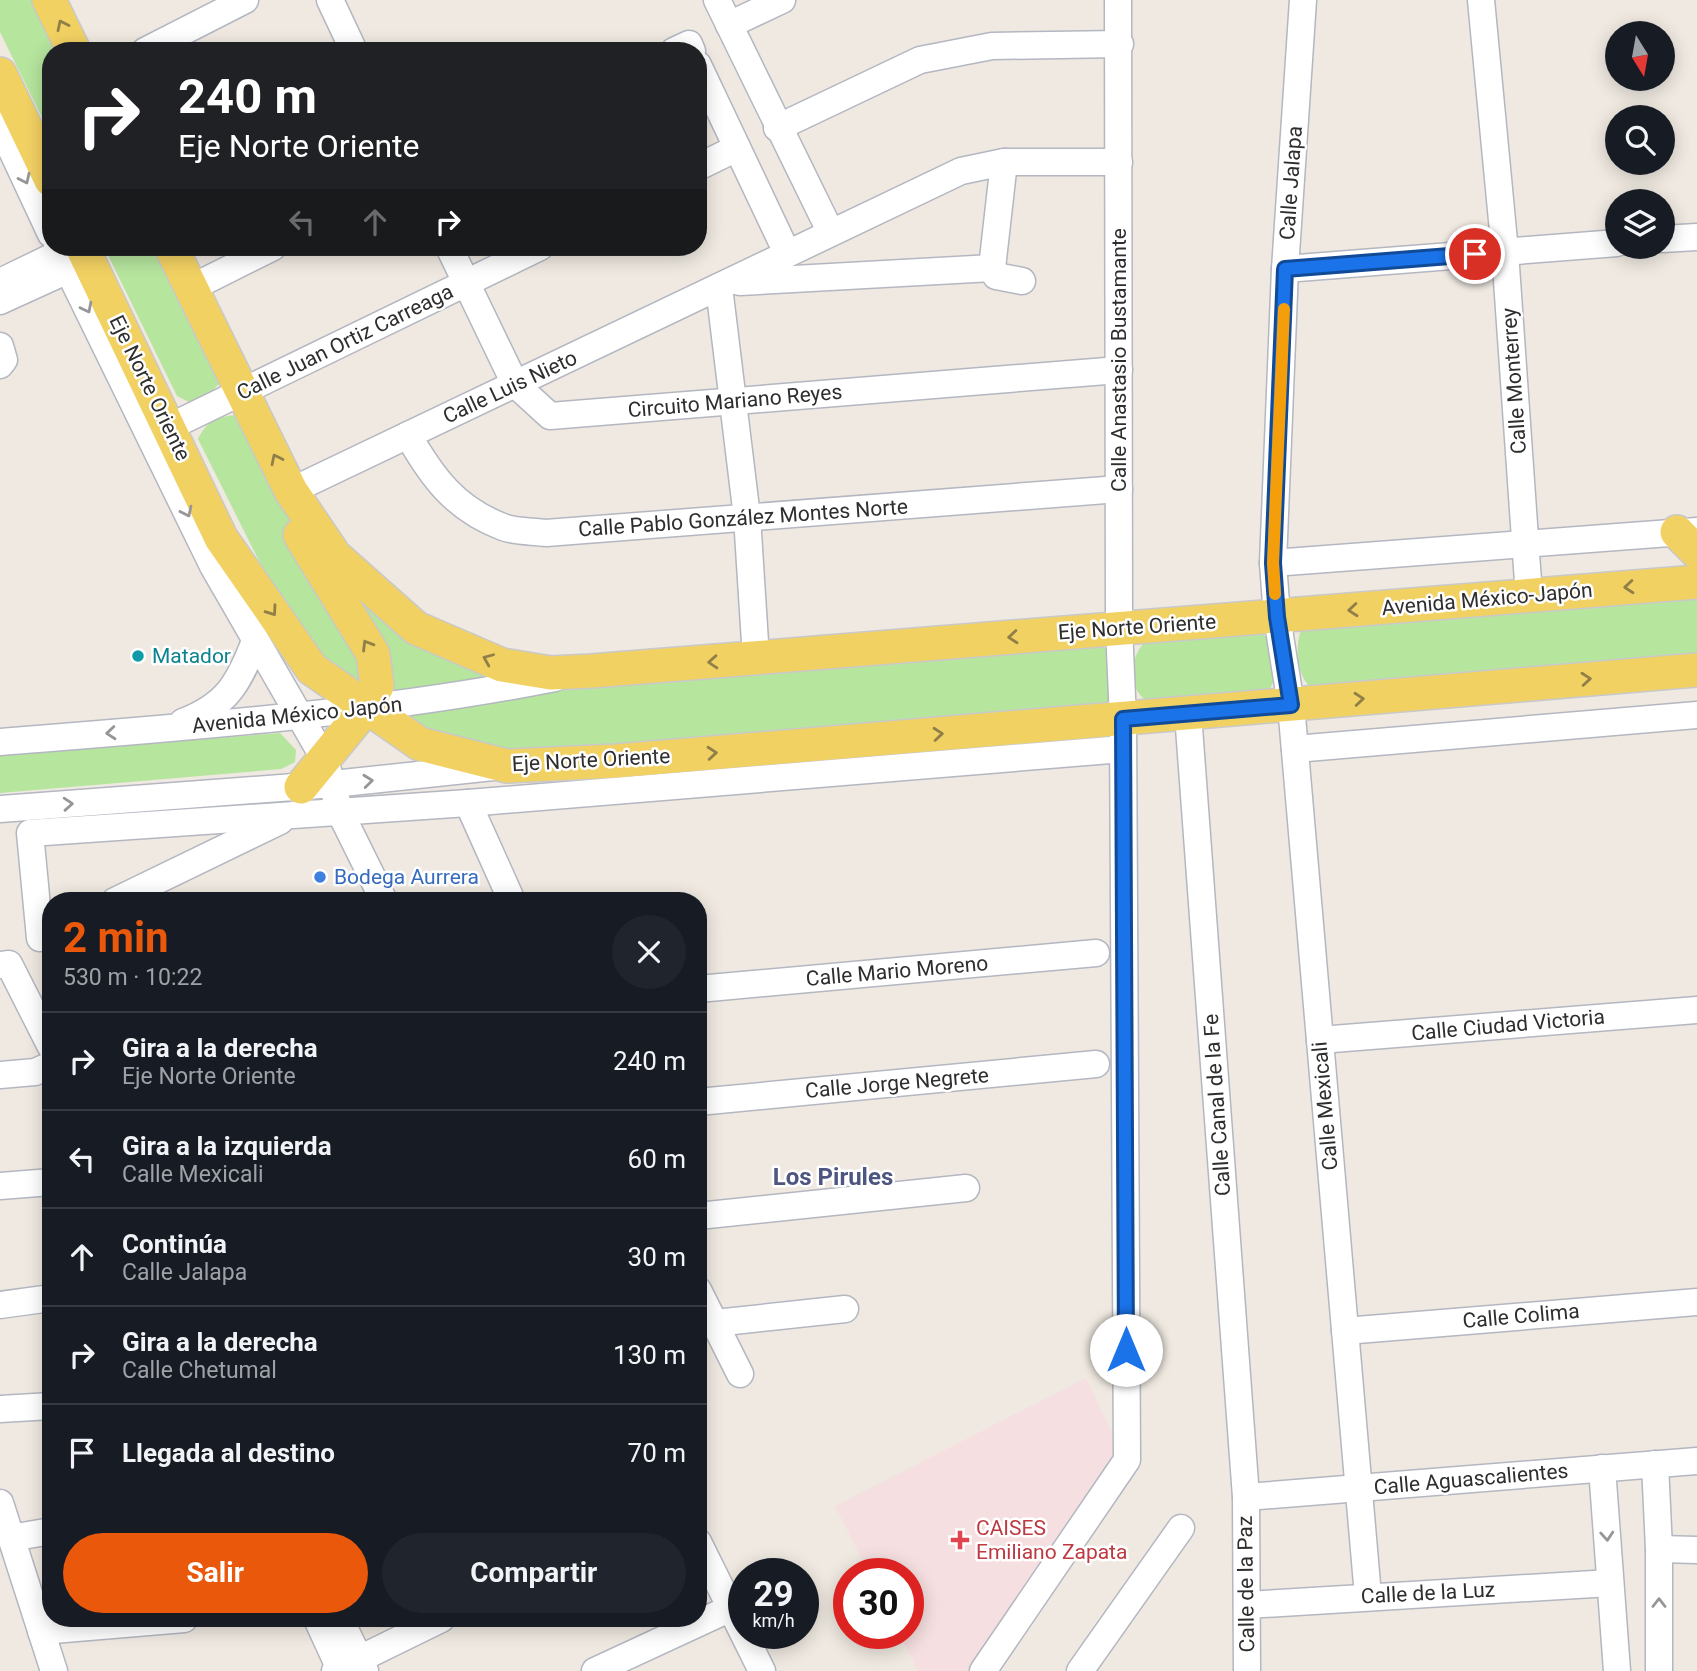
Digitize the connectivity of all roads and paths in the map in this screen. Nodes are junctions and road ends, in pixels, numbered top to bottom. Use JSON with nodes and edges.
{"nodes":[{"id":1,"x":49,"y":0,"type":"edge"},
{"id":2,"x":245,"y":0,"type":"edge"},
{"id":3,"x":330,"y":0,"type":"edge"},
{"id":4,"x":717,"y":0,"type":"edge"},
{"id":5,"x":782,"y":0,"type":"edge"},
{"id":6,"x":1118,"y":0,"type":"edge"},
{"id":7,"x":1303,"y":0,"type":"edge"},
{"id":8,"x":1481,"y":0,"type":"edge"},
{"id":9,"x":729,"y":25,"type":"junction"},
{"id":10,"x":70,"y":42,"type":"edge"},
{"id":11,"x":163,"y":42,"type":"edge"},
{"id":12,"x":350,"y":42,"type":"edge"},
{"id":13,"x":1120,"y":44,"type":"junction"},
{"id":14,"x":0,"y":74,"type":"edge"},
{"id":15,"x":707,"y":84,"type":"edge"},
{"id":16,"x":0,"y":125,"type":"edge"},
{"id":17,"x":778,"y":128,"type":"junction"},
{"id":18,"x":737,"y":148,"type":"junction"},
{"id":19,"x":42,"y":161,"type":"edge"},
{"id":20,"x":1004,"y":162,"type":"junction"},
{"id":21,"x":1119,"y":162,"type":"junction"},
{"id":22,"x":707,"y":163,"type":"edge"},
{"id":23,"x":42,"y":207,"type":"edge"},
{"id":24,"x":830,"y":231,"type":"junction"},
{"id":25,"x":1697,"y":237,"type":"edge"},
{"id":26,"x":1675,"y":238,"type":"edge"},
{"id":27,"x":1605,"y":244,"type":"edge"},
{"id":28,"x":1505,"y":252,"type":"junction"},
{"id":29,"x":787,"y":253,"type":"junction"},
{"id":30,"x":52,"y":256,"type":"edge"},
{"id":31,"x":57,"y":256,"type":"edge"},
{"id":32,"x":67,"y":256,"type":"edge"},
{"id":33,"x":68,"y":256,"type":"edge"},
{"id":34,"x":175,"y":256,"type":"edge"},
{"id":35,"x":255,"y":256,"type":"edge"},
{"id":36,"x":454,"y":256,"type":"edge"},
{"id":37,"x":522,"y":256,"type":"edge"},
{"id":38,"x":992,"y":268,"type":"junction"},
{"id":39,"x":1285,"y":269,"type":"junction"},
{"id":40,"x":1022,"y":281,"type":"dead end"},
{"id":41,"x":0,"y":282,"type":"edge"},
{"id":42,"x":467,"y":283,"type":"junction"},
{"id":43,"x":724,"y":285,"type":"junction"},
{"id":44,"x":191,"y":288,"type":"junction"},
{"id":45,"x":0,"y":302,"type":"edge"},
{"id":46,"x":105,"y":341,"type":"junction"},
{"id":47,"x":0,"y":346,"type":"edge"},
{"id":48,"x":135,"y":356,"type":"junction"},
{"id":49,"x":0,"y":365,"type":"edge"},
{"id":50,"x":1119,"y":370,"type":"junction"},
{"id":51,"x":515,"y":384,"type":"junction"},
{"id":52,"x":243,"y":392,"type":"junction"},
{"id":53,"x":735,"y":401,"type":"junction"},
{"id":54,"x":160,"y":432,"type":"junction"},
{"id":55,"x":408,"y":435,"type":"junction"},
{"id":56,"x":1119,"y":489,"type":"junction"},
{"id":57,"x":291,"y":491,"type":"junction"},
{"id":58,"x":747,"y":517,"type":"junction"},
{"id":59,"x":1690,"y":538,"type":"edge"},
{"id":60,"x":1526,"y":544,"type":"junction"},
{"id":61,"x":1273,"y":563,"type":"junction"},
{"id":62,"x":213,"y":566,"type":"junction"},
{"id":63,"x":248,"y":577,"type":"junction"},
{"id":64,"x":1697,"y":582,"type":"edge"},
{"id":65,"x":1529,"y":596,"type":"junction"},
{"id":66,"x":1277,"y":617,"type":"junction"},
{"id":67,"x":1119,"y":628,"type":"junction"},
{"id":68,"x":255,"y":641,"type":"junction"},
{"id":69,"x":756,"y":658,"type":"junction"},
{"id":70,"x":1697,"y":670,"type":"edge"},
{"id":71,"x":591,"y":671,"type":"junction"},
{"id":72,"x":1291,"y":705,"type":"junction"},
{"id":73,"x":365,"y":709,"type":"junction"},
{"id":74,"x":1188,"y":714,"type":"junction"},
{"id":75,"x":1697,"y":715,"type":"edge"},
{"id":76,"x":302,"y":716,"type":"junction"},
{"id":77,"x":163,"y":729,"type":"junction"},
{"id":78,"x":1123,"y":734,"type":"junction"},
{"id":79,"x":0,"y":743,"type":"edge"},
{"id":80,"x":1295,"y":749,"type":"junction"},
{"id":81,"x":507,"y":766,"type":"junction"},
{"id":82,"x":313,"y":787,"type":"junction"},
{"id":83,"x":468,"y":803,"type":"junction"},
{"id":84,"x":0,"y":808,"type":"edge"},
{"id":85,"x":340,"y":812,"type":"junction"},
{"id":86,"x":131,"y":892,"type":"edge"},
{"id":87,"x":380,"y":892,"type":"edge"},
{"id":88,"x":508,"y":892,"type":"edge"},
{"id":89,"x":42,"y":937,"type":"edge"},
{"id":90,"x":1096,"y":953,"type":"dead end"},
{"id":91,"x":0,"y":965,"type":"edge"},
{"id":92,"x":707,"y":988,"type":"edge"},
{"id":93,"x":1697,"y":1010,"type":"edge"},
{"id":94,"x":42,"y":1029,"type":"edge"},
{"id":95,"x":1320,"y":1040,"type":"junction"},
{"id":96,"x":1096,"y":1064,"type":"dead end"},
{"id":97,"x":42,"y":1069,"type":"edge"},
{"id":98,"x":0,"y":1075,"type":"edge"},
{"id":99,"x":707,"y":1101,"type":"edge"},
{"id":100,"x":42,"y":1183,"type":"edge"},
{"id":101,"x":0,"y":1186,"type":"edge"},
{"id":102,"x":966,"y":1188,"type":"dead end"},
{"id":103,"x":707,"y":1215,"type":"edge"},
{"id":104,"x":42,"y":1299,"type":"edge"},
{"id":105,"x":1697,"y":1302,"type":"edge"},
{"id":106,"x":0,"y":1305,"type":"edge"},
{"id":107,"x":707,"y":1307,"type":"edge"},
{"id":108,"x":845,"y":1309,"type":"dead end"},
{"id":109,"x":715,"y":1323,"type":"junction"},
{"id":110,"x":1345,"y":1331,"type":"junction"},
{"id":111,"x":740,"y":1374,"type":"dead end"},
{"id":112,"x":42,"y":1407,"type":"edge"},
{"id":113,"x":0,"y":1409,"type":"edge"},
{"id":114,"x":1697,"y":1461,"type":"edge"},
{"id":115,"x":1655,"y":1464,"type":"junction"},
{"id":116,"x":1602,"y":1468,"type":"junction"},
{"id":117,"x":1358,"y":1488,"type":"junction"},
{"id":118,"x":1246,"y":1497,"type":"junction"},
{"id":119,"x":0,"y":1503,"type":"edge"},
{"id":120,"x":1181,"y":1528,"type":"dead end"},
{"id":121,"x":42,"y":1533,"type":"edge"},
{"id":122,"x":11,"y":1538,"type":"junction"},
{"id":123,"x":1659,"y":1549,"type":"junction"},
{"id":124,"x":1697,"y":1550,"type":"edge"},
{"id":125,"x":707,"y":1560,"type":"edge"},
{"id":126,"x":1610,"y":1583,"type":"junction"},
{"id":127,"x":1368,"y":1596,"type":"junction"},
{"id":128,"x":728,"y":1602,"type":"edge"},
{"id":129,"x":1247,"y":1605,"type":"junction"},
{"id":130,"x":728,"y":1609,"type":"edge"},
{"id":131,"x":707,"y":1619,"type":"edge"},
{"id":132,"x":89,"y":1627,"type":"edge"},
{"id":133,"x":322,"y":1627,"type":"edge"},
{"id":134,"x":342,"y":1627,"type":"edge"},
{"id":135,"x":425,"y":1627,"type":"edge"},
{"id":136,"x":690,"y":1627,"type":"edge"},
{"id":137,"x":41,"y":1631,"type":"junction"},
{"id":138,"x":751,"y":1649,"type":"edge"},
{"id":139,"x":349,"y":1667,"type":"edge"},
{"id":140,"x":54,"y":1671,"type":"edge"},
{"id":141,"x":595,"y":1671,"type":"edge"},
{"id":142,"x":762,"y":1671,"type":"edge"},
{"id":143,"x":983,"y":1671,"type":"edge"},
{"id":144,"x":1080,"y":1671,"type":"edge"},
{"id":145,"x":1247,"y":1671,"type":"edge"},
{"id":146,"x":1616,"y":1671,"type":"edge"},
{"id":147,"x":1658,"y":1671,"type":"edge"}],
"edges":[{"from":10,"to":1,"type":"main road","one_way":true},
{"from":2,"to":11,"type":"street"},
{"from":3,"to":12,"type":"street"},
{"from":4,"to":9,"type":"street"},
{"from":5,"to":9,"type":"street"},
{"from":6,"to":13,"type":"street","name":"Calle Anastasio Bustamante"},
{"from":7,"to":39,"type":"street","name":"Calle Jalapa"},
{"from":8,"to":28,"type":"street","name":"Calle Monterrey"},
{"from":9,"to":17,"type":"street"},
{"from":13,"to":17,"type":"street"},
{"from":13,"to":21,"type":"street","name":"Calle Anastasio Bustamante"},
{"from":14,"to":19,"type":"main road"},
{"from":15,"to":18,"type":"street"},
{"from":16,"to":23,"type":"street","one_way":true},
{"from":17,"to":24,"type":"street"},
{"from":18,"to":22,"type":"street"},
{"from":18,"to":29,"type":"street"},
{"from":20,"to":21,"type":"street","name":"Calle Luis Nieto"},
{"from":20,"to":24,"type":"street","name":"Calle Luis Nieto"},
{"from":20,"to":38,"type":"street"},
{"from":21,"to":50,"type":"street","name":"Calle Anastasio Bustamante"},
{"from":24,"to":29,"type":"street","name":"Calle Luis Nieto"},
{"from":25,"to":26,"type":"street"},
{"from":27,"to":28,"type":"street"},
{"from":28,"to":39,"type":"street"},
{"from":28,"to":60,"type":"street","name":"Calle Monterrey"},
{"from":29,"to":43,"type":"street","name":"Calle Luis Nieto"},
{"from":30,"to":41,"type":"street"},
{"from":31,"to":45,"type":"street"},
{"from":32,"to":46,"type":"street","one_way":true},
{"from":33,"to":48,"type":"main road","name":"Eje Norte Oriente"},
{"from":34,"to":44,"type":"main road","name":"Eje Norte Oriente"},
{"from":35,"to":44,"type":"street"},
{"from":36,"to":42,"type":"street","name":"Circuito Mariano Reyes"},
{"from":37,"to":42,"type":"street","name":"Calle Juan Ortiz Carreaga"},
{"from":38,"to":40,"type":"street"},
{"from":38,"to":43,"type":"street","name":"Calle Luis Nieto"},
{"from":39,"to":61,"type":"street","name":"Calle Jalapa"},
{"from":42,"to":51,"type":"street","name":"Circuito Mariano Reyes"},
{"from":42,"to":52,"type":"street","name":"Calle Juan Ortiz Carreaga"},
{"from":43,"to":51,"type":"street","name":"Calle Luis Nieto"},
{"from":43,"to":53,"type":"street"},
{"from":44,"to":52,"type":"main road","name":"Eje Norte Oriente"},
{"from":46,"to":48,"type":"main road"},
{"from":46,"to":54,"type":"street"},
{"from":47,"to":49,"type":"street"},
{"from":48,"to":54,"type":"main road","name":"Eje Norte Oriente"},
{"from":50,"to":53,"type":"street","name":"Circuito Mariano Reyes"},
{"from":50,"to":56,"type":"street","name":"Calle Anastasio Bustamante"},
{"from":51,"to":53,"type":"street","name":"Circuito Mariano Reyes"},
{"from":51,"to":55,"type":"street","name":"Calle Luis Nieto"},
{"from":52,"to":54,"type":"street","name":"Calle Juan Ortiz Carreaga"},
{"from":57,"to":52,"type":"main road","name":"Eje Norte Oriente","one_way":true},
{"from":53,"to":58,"type":"street"},
{"from":54,"to":62,"type":"street","one_way":true},
{"from":54,"to":63,"type":"main road","name":"Eje Norte Oriente"},
{"from":55,"to":57,"type":"street","name":"Calle Luis Nieto"},
{"from":55,"to":58,"type":"street","name":"Calle Pablo González Montes Norte"},
{"from":56,"to":58,"type":"street","name":"Calle Pablo González Montes Norte"},
{"from":56,"to":67,"type":"street","name":"Calle Anastasio Bustamante"},
{"from":71,"to":57,"type":"main road","name":"Eje Norte Oriente","one_way":true},
{"from":73,"to":57,"type":"main road","one_way":true},
{"from":58,"to":69,"type":"street"},
{"from":59,"to":60,"type":"street"},
{"from":60,"to":61,"type":"street"},
{"from":60,"to":65,"type":"street","name":"Calle Monterrey"},
{"from":61,"to":66,"type":"street","name":"Calle Jalapa"},
{"from":62,"to":63,"type":"main road"},
{"from":62,"to":68,"type":"street"},
{"from":63,"to":73,"type":"main road","name":"Eje Norte Oriente","one_way":true},
{"from":64,"to":65,"type":"main road","name":"Avenida México-Japón","one_way":true},
{"from":65,"to":66,"type":"main road","name":"Avenida México-Japón","one_way":true},
{"from":66,"to":67,"type":"main road","name":"Eje Norte Oriente"},
{"from":66,"to":72,"type":"street","name":"Calle Mexicali"},
{"from":67,"to":69,"type":"main road","name":"Eje Norte Oriente","one_way":true},
{"from":67,"to":78,"type":"street","name":"Calle Anastasio Bustamante"},
{"from":68,"to":76,"type":"street"},
{"from":68,"to":77,"type":"street"},
{"from":69,"to":71,"type":"main road","name":"Eje Norte Oriente","one_way":true},
{"from":72,"to":70,"type":"main road","one_way":true},
{"from":71,"to":73,"type":"street","name":"Avenida México Japón"},
{"from":72,"to":74,"type":"main road","name":"Eje Norte Oriente"},
{"from":72,"to":80,"type":"street","name":"Calle Mexicali"},
{"from":73,"to":76,"type":"street","name":"Avenida México Japón"},
{"from":73,"to":81,"type":"main road","name":"Eje Norte Oriente"},
{"from":73,"to":82,"type":"main road"},
{"from":74,"to":78,"type":"main road","name":"Eje Norte Oriente"},
{"from":74,"to":118,"type":"street","name":"Calle Canal de la Fe"},
{"from":75,"to":80,"type":"street"},
{"from":76,"to":77,"type":"street","name":"Avenida México Japón"},
{"from":76,"to":82,"type":"street"},
{"from":77,"to":79,"type":"street","name":"Avenida México Japón","one_way":true},
{"from":81,"to":78,"type":"main road","name":"Eje Norte Oriente","one_way":true},
{"from":78,"to":83,"type":"street","name":"Eje Norte Oriente"},
{"from":78,"to":143,"type":"street","name":"Calle Anastasio Bustamante"},
{"from":80,"to":95,"type":"street","name":"Calle Mexicali"},
{"from":82,"to":81,"type":"street","one_way":true},
{"from":84,"to":82,"type":"street","one_way":true},
{"from":82,"to":85,"type":"street","name":"Eje Norte Oriente"},
{"from":82,"to":85,"type":"street"},
{"from":82,"to":86,"type":"street"},
{"from":82,"to":89,"type":"street"},
{"from":83,"to":85,"type":"street","name":"Eje Norte Oriente"},
{"from":83,"to":88,"type":"street"},
{"from":85,"to":87,"type":"street"},
{"from":90,"to":92,"type":"street","name":"Calle Mario Moreno"},
{"from":91,"to":94,"type":"street"},
{"from":93,"to":95,"type":"street","name":"Calle Ciudad Victoria"},
{"from":95,"to":110,"type":"street","name":"Calle Mexicali"},
{"from":96,"to":99,"type":"street","name":"Calle Jorge Negrete"},
{"from":97,"to":98,"type":"street"},
{"from":100,"to":101,"type":"street"},
{"from":102,"to":103,"type":"street"},
{"from":104,"to":106,"type":"street"},
{"from":105,"to":110,"type":"street","name":"Calle Colima"},
{"from":107,"to":109,"type":"street"},
{"from":108,"to":109,"type":"street"},
{"from":109,"to":111,"type":"street"},
{"from":110,"to":117,"type":"street","name":"Calle Mexicali"},
{"from":112,"to":113,"type":"street"},
{"from":114,"to":115,"type":"street","name":"Calle Aguascalientes"},
{"from":115,"to":116,"type":"street","name":"Calle Aguascalientes"},
{"from":115,"to":123,"type":"street"},
{"from":116,"to":117,"type":"street","name":"Calle Aguascalientes"},
{"from":116,"to":126,"type":"street","one_way":true},
{"from":117,"to":118,"type":"street","name":"Calle Aguascalientes"},
{"from":117,"to":127,"type":"street","name":"Calle Mexicali"},
{"from":118,"to":129,"type":"street","name":"Calle de la Paz"},
{"from":119,"to":122,"type":"street"},
{"from":120,"to":144,"type":"street"},
{"from":121,"to":122,"type":"street"},
{"from":122,"to":137,"type":"street"},
{"from":123,"to":124,"type":"street"},
{"from":147,"to":123,"type":"street","one_way":true},
{"from":125,"to":128,"type":"street"},
{"from":126,"to":127,"type":"street","name":"Calle de la Luz"},
{"from":126,"to":146,"type":"street"},
{"from":127,"to":129,"type":"street","name":"Calle de la Luz"},
{"from":129,"to":145,"type":"street","name":"Calle de la Paz"},
{"from":130,"to":131,"type":"street"},
{"from":132,"to":137,"type":"street"},
{"from":133,"to":139,"type":"street"},
{"from":134,"to":139,"type":"street"},
{"from":135,"to":139,"type":"street"},
{"from":136,"to":141,"type":"street"},
{"from":137,"to":140,"type":"street"},
{"from":138,"to":142,"type":"street"}]}
